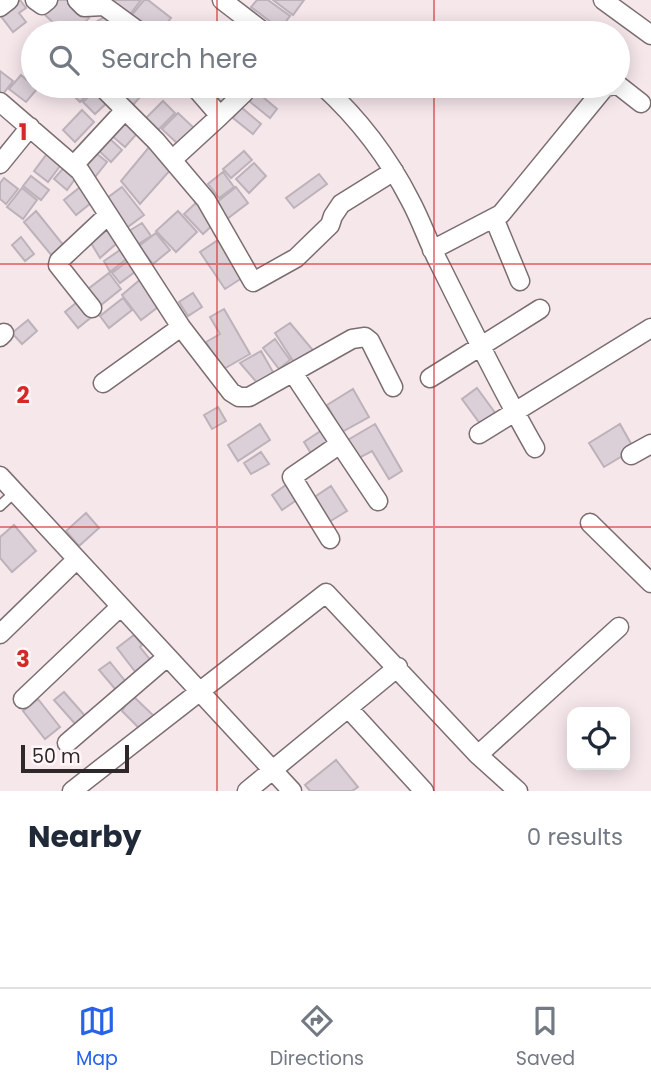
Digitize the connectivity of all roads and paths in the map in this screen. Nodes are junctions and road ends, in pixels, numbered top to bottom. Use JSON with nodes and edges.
{"nodes":[{"id":1,"x":9,"y":0,"type":"edge"},
{"id":2,"x":35,"y":0,"type":"edge"},
{"id":3,"x":48,"y":0,"type":"edge"},
{"id":4,"x":77,"y":0,"type":"edge"},
{"id":5,"x":222,"y":0,"type":"edge"},
{"id":6,"x":603,"y":0,"type":"edge"},
{"id":7,"x":0,"y":7,"type":"edge"},
{"id":8,"x":125,"y":21,"type":"edge"},
{"id":9,"x":249,"y":21,"type":"edge"},
{"id":10,"x":651,"y":35,"type":"edge"},
{"id":11,"x":630,"y":94,"type":"edge"},
{"id":12,"x":113,"y":98,"type":"edge"},
{"id":13,"x":204,"y":98,"type":"edge"},
{"id":14,"x":239,"y":98,"type":"edge"},
{"id":15,"x":336,"y":98,"type":"edge"},
{"id":16,"x":596,"y":98,"type":"edge"},
{"id":17,"x":0,"y":102,"type":"edge"},
{"id":18,"x":641,"y":103,"type":"dead end"},
{"id":19,"x":125,"y":110,"type":"junction"},
{"id":20,"x":220,"y":116,"type":"junction"},
{"id":21,"x":30,"y":127,"type":"junction"},
{"id":22,"x":172,"y":160,"type":"junction"},
{"id":23,"x":0,"y":164,"type":"edge"},
{"id":24,"x":74,"y":165,"type":"junction"},
{"id":25,"x":394,"y":171,"type":"junction"},
{"id":26,"x":108,"y":215,"type":"junction"},
{"id":27,"x":494,"y":218,"type":"junction"},
{"id":28,"x":432,"y":250,"type":"junction"},
{"id":29,"x":520,"y":281,"type":"dead end"},
{"id":30,"x":92,"y":308,"type":"dead end"},
{"id":31,"x":540,"y":309,"type":"dead end"},
{"id":32,"x":181,"y":327,"type":"junction"},
{"id":33,"x":651,"y":328,"type":"edge"},
{"id":34,"x":480,"y":346,"type":"junction"},
{"id":35,"x":293,"y":373,"type":"junction"},
{"id":36,"x":430,"y":378,"type":"dead end"},
{"id":37,"x":103,"y":383,"type":"dead end"},
{"id":38,"x":393,"y":387,"type":"dead end"},
{"id":39,"x":514,"y":411,"type":"junction"},
{"id":40,"x":479,"y":434,"type":"dead end"},
{"id":41,"x":340,"y":444,"type":"junction"},
{"id":42,"x":651,"y":444,"type":"edge"},
{"id":43,"x":535,"y":448,"type":"dead end"},
{"id":44,"x":631,"y":456,"type":"dead end"},
{"id":45,"x":0,"y":476,"type":"edge"},
{"id":46,"x":15,"y":492,"type":"junction"},
{"id":47,"x":378,"y":501,"type":"dead end"},
{"id":48,"x":0,"y":506,"type":"edge"},
{"id":49,"x":590,"y":523,"type":"dead end"},
{"id":50,"x":330,"y":539,"type":"dead end"},
{"id":51,"x":78,"y":559,"type":"junction"},
{"id":52,"x":651,"y":583,"type":"edge"},
{"id":53,"x":120,"y":607,"type":"junction"},
{"id":54,"x":619,"y":627,"type":"dead end"},
{"id":55,"x":0,"y":634,"type":"edge"},
{"id":56,"x":167,"y":657,"type":"junction"},
{"id":57,"x":398,"y":667,"type":"junction"},
{"id":58,"x":201,"y":693,"type":"junction"},
{"id":59,"x":23,"y":699,"type":"dead end"},
{"id":60,"x":348,"y":708,"type":"junction"},
{"id":61,"x":67,"y":744,"type":"dead end"},
{"id":62,"x":478,"y":755,"type":"junction"},
{"id":63,"x":274,"y":770,"type":"junction"},
{"id":64,"x":72,"y":791,"type":"edge"},
{"id":65,"x":247,"y":791,"type":"edge"},
{"id":66,"x":292,"y":791,"type":"edge"},
{"id":67,"x":424,"y":791,"type":"edge"},
{"id":68,"x":517,"y":791,"type":"edge"}],
"edges":[{"from":1,"to":7,"type":"street"},
{"from":2,"to":3,"type":"street"},
{"from":4,"to":8,"type":"street"},
{"from":5,"to":9,"type":"street"},
{"from":6,"to":10,"type":"street"},
{"from":11,"to":18,"type":"street"},
{"from":12,"to":19,"type":"street"},
{"from":13,"to":20,"type":"street"},
{"from":14,"to":20,"type":"street"},
{"from":15,"to":25,"type":"street"},
{"from":16,"to":27,"type":"street"},
{"from":17,"to":21,"type":"street"},
{"from":19,"to":22,"type":"street"},
{"from":19,"to":24,"type":"street"},
{"from":20,"to":22,"type":"street"},
{"from":21,"to":23,"type":"street"},
{"from":21,"to":24,"type":"street"},
{"from":22,"to":25,"type":"street"},
{"from":24,"to":26,"type":"street"},
{"from":25,"to":28,"type":"street"},
{"from":26,"to":30,"type":"street"},
{"from":26,"to":32,"type":"street"},
{"from":27,"to":28,"type":"street"},
{"from":27,"to":29,"type":"street"},
{"from":28,"to":34,"type":"street"},
{"from":31,"to":34,"type":"street"},
{"from":32,"to":35,"type":"street"},
{"from":32,"to":37,"type":"street"},
{"from":33,"to":39,"type":"street"},
{"from":34,"to":36,"type":"street"},
{"from":34,"to":39,"type":"street"},
{"from":35,"to":38,"type":"street"},
{"from":35,"to":41,"type":"street"},
{"from":39,"to":40,"type":"street"},
{"from":39,"to":43,"type":"street"},
{"from":41,"to":47,"type":"street"},
{"from":41,"to":50,"type":"street"},
{"from":42,"to":44,"type":"street"},
{"from":45,"to":46,"type":"street"},
{"from":46,"to":48,"type":"lane"},
{"from":46,"to":51,"type":"street"},
{"from":49,"to":52,"type":"street"},
{"from":51,"to":53,"type":"street"},
{"from":51,"to":55,"type":"street"},
{"from":53,"to":56,"type":"street"},
{"from":53,"to":59,"type":"street"},
{"from":54,"to":62,"type":"street"},
{"from":56,"to":58,"type":"street"},
{"from":56,"to":61,"type":"street"},
{"from":57,"to":58,"type":"street"},
{"from":57,"to":60,"type":"street"},
{"from":57,"to":62,"type":"street"},
{"from":58,"to":63,"type":"street"},
{"from":58,"to":64,"type":"street"},
{"from":60,"to":63,"type":"street"},
{"from":60,"to":67,"type":"street"},
{"from":62,"to":68,"type":"street"},
{"from":63,"to":65,"type":"street"},
{"from":63,"to":66,"type":"street"}]}
